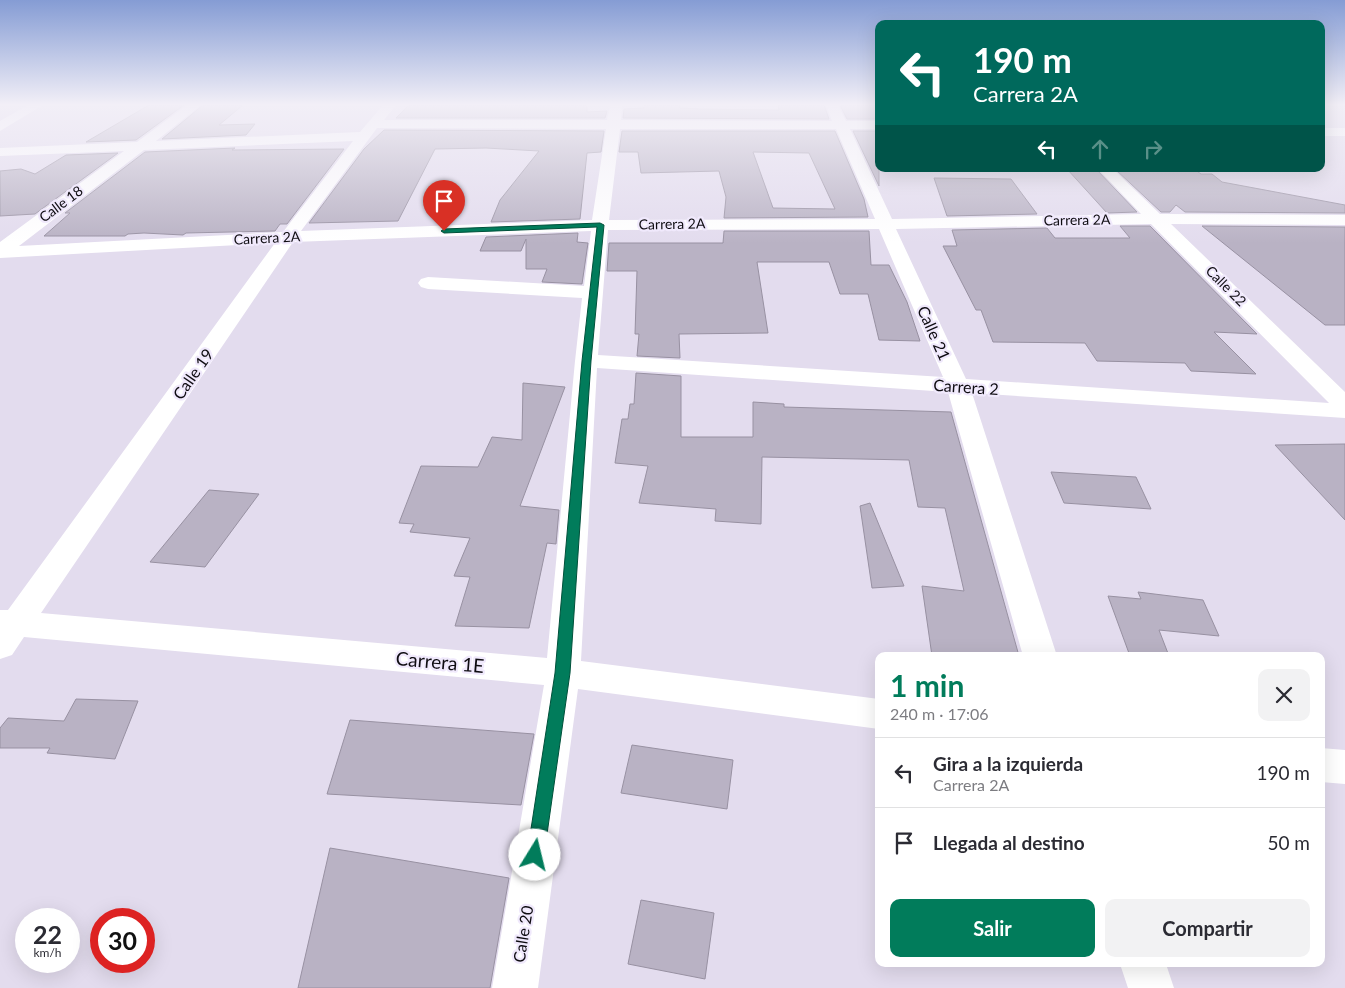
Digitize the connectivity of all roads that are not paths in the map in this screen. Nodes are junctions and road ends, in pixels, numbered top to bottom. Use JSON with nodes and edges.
{"nodes":[{"id":1,"x":30,"y":151,"type":"edge"},
{"id":2,"x":132,"y":151,"type":"edge"},
{"id":3,"x":352,"y":151,"type":"edge"},
{"id":4,"x":610,"y":151,"type":"edge"},
{"id":5,"x":853,"y":151,"type":"edge"},
{"id":6,"x":0,"y":152,"type":"edge"},
{"id":7,"x":1109,"y":172,"type":"edge"},
{"id":8,"x":1158,"y":218,"type":"junction"},
{"id":9,"x":1345,"y":220,"type":"edge"},
{"id":10,"x":886,"y":224,"type":"junction"},
{"id":11,"x":600,"y":225,"type":"junction"},
{"id":12,"x":288,"y":237,"type":"junction"},
{"id":13,"x":0,"y":251,"type":"edge"},
{"id":14,"x":428,"y":283,"type":"dead end"},
{"id":15,"x":594,"y":293,"type":"junction"},
{"id":16,"x":586,"y":361,"type":"junction"},
{"id":17,"x":958,"y":386,"type":"junction"},
{"id":18,"x":1345,"y":405,"type":"edge"},
{"id":19,"x":1345,"y":411,"type":"edge"},
{"id":20,"x":6,"y":631,"type":"edge"},
{"id":21,"x":1039,"y":652,"type":"edge"},
{"id":22,"x":562,"y":673,"type":"junction"},
{"id":23,"x":875,"y":713,"type":"edge"},
{"id":24,"x":1325,"y":765,"type":"edge"},
{"id":25,"x":1345,"y":767,"type":"edge"},
{"id":26,"x":1144,"y":967,"type":"edge"},
{"id":27,"x":515,"y":988,"type":"edge"},
{"id":28,"x":1151,"y":988,"type":"edge"}],
"edges":[{"from":1,"to":6,"type":"street"},
{"from":2,"to":13,"type":"street","name":"Calle 18"},
{"from":3,"to":12,"type":"street","name":"Calle 19"},
{"from":4,"to":11,"type":"street","name":"Calle 20"},
{"from":5,"to":10,"type":"street","name":"Calle 21"},
{"from":7,"to":8,"type":"street","name":"Calle 22"},
{"from":8,"to":9,"type":"street","name":"Carrera 2A"},
{"from":8,"to":10,"type":"street","name":"Carrera 2A"},
{"from":8,"to":18,"type":"street","name":"Calle 22"},
{"from":10,"to":11,"type":"street","name":"Carrera 2A"},
{"from":10,"to":17,"type":"street","name":"Calle 21"},
{"from":11,"to":12,"type":"street","name":"Carrera 2A"},
{"from":11,"to":15,"type":"street","name":"Calle 20"},
{"from":12,"to":13,"type":"street","name":"Carrera 2A"},
{"from":12,"to":20,"type":"street","name":"Calle 19"},
{"from":14,"to":15,"type":"street"},
{"from":15,"to":16,"type":"street","name":"Calle 20"},
{"from":16,"to":17,"type":"street","name":"Carrera 2"},
{"from":16,"to":22,"type":"street","name":"Calle 20"},
{"from":17,"to":19,"type":"street","name":"Carrera 2"},
{"from":17,"to":21,"type":"street","name":"Calle 21"},
{"from":20,"to":22,"type":"street","name":"Carrera 1E"},
{"from":22,"to":23,"type":"street","name":"Carrera 1E"},
{"from":22,"to":27,"type":"street","name":"Calle 20"},
{"from":24,"to":25,"type":"street"},
{"from":26,"to":28,"type":"street"}]}
